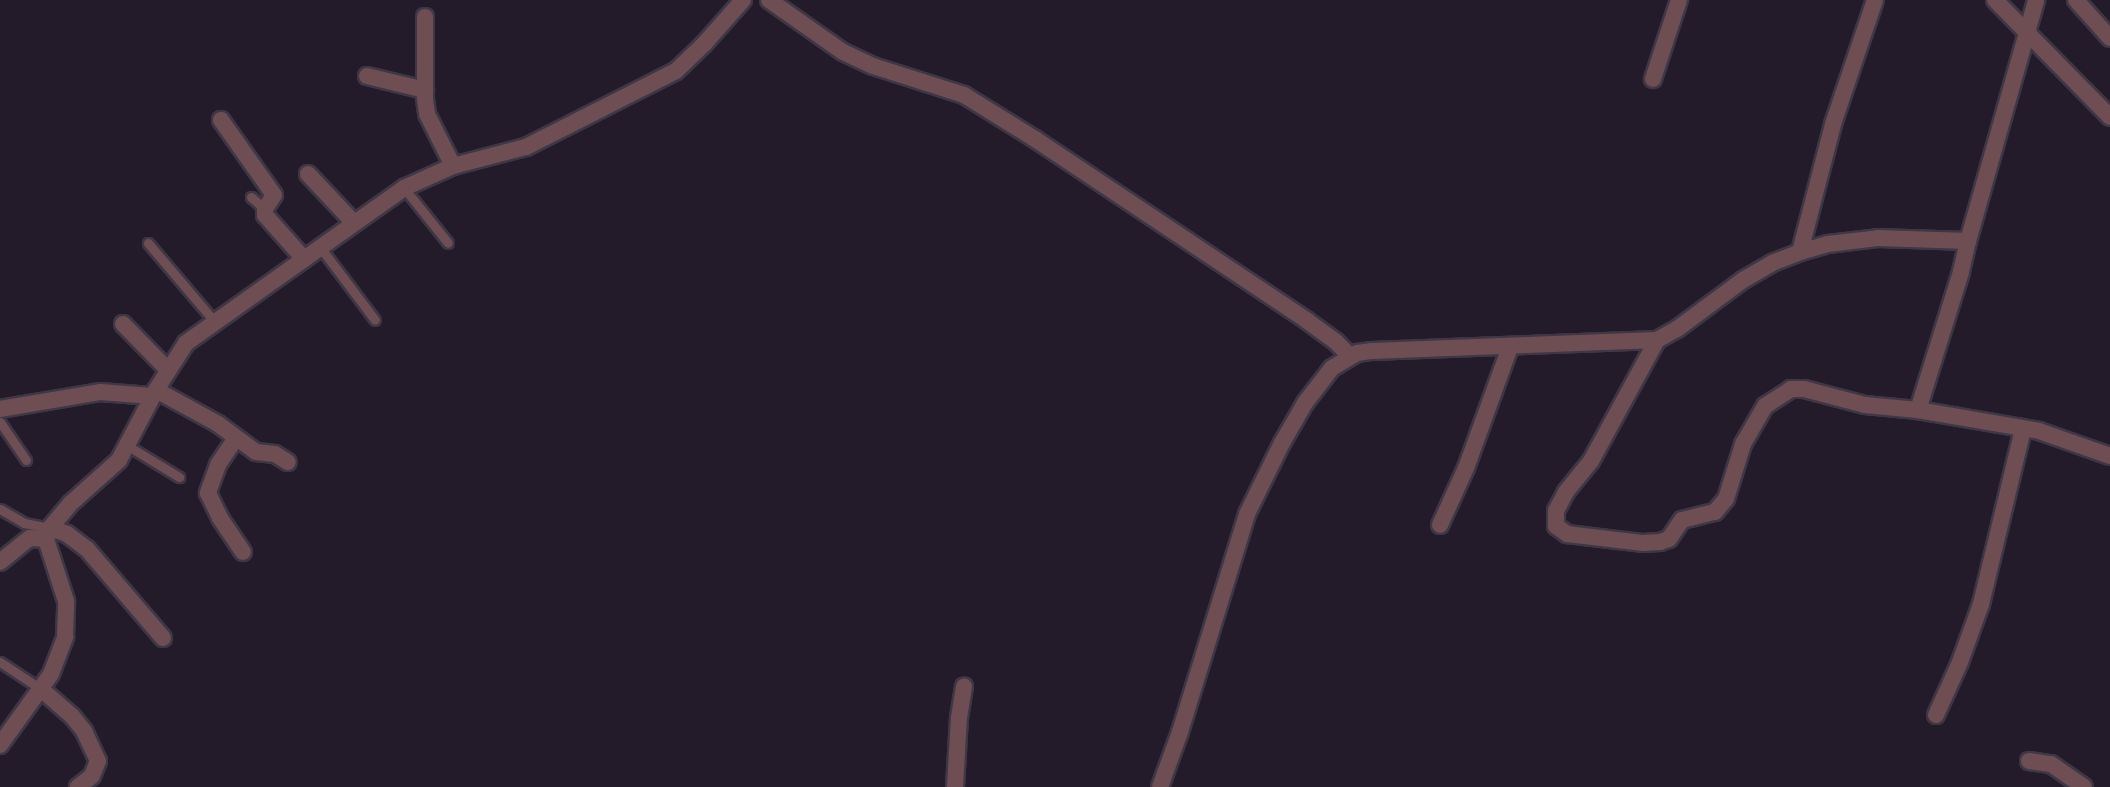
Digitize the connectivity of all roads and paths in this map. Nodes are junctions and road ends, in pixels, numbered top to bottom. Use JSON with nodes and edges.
{"nodes":[{"id":1,"x":743,"y":0,"type":"edge"},
{"id":2,"x":769,"y":0,"type":"edge"},
{"id":3,"x":1679,"y":0,"type":"edge"},
{"id":4,"x":1875,"y":0,"type":"edge"},
{"id":5,"x":1995,"y":0,"type":"edge"},
{"id":6,"x":2036,"y":0,"type":"edge"},
{"id":7,"x":2076,"y":0,"type":"edge"},
{"id":8,"x":425,"y":17,"type":"dead end"},
{"id":9,"x":2027,"y":31,"type":"junction"},
{"id":10,"x":2110,"y":38,"type":"edge"},
{"id":11,"x":368,"y":76,"type":"dead end"},
{"id":12,"x":1653,"y":80,"type":"dead end"},
{"id":13,"x":425,"y":90,"type":"junction"},
{"id":14,"x":2110,"y":117,"type":"edge"},
{"id":15,"x":221,"y":120,"type":"dead end"},
{"id":16,"x":453,"y":166,"type":"junction"},
{"id":17,"x":308,"y":174,"type":"dead end"},
{"id":18,"x":404,"y":188,"type":"junction"},
{"id":19,"x":251,"y":197,"type":"dead end"},
{"id":20,"x":265,"y":209,"type":"junction"},
{"id":21,"x":354,"y":223,"type":"junction"},
{"id":22,"x":1968,"y":241,"type":"junction"},
{"id":23,"x":148,"y":243,"type":"dead end"},
{"id":24,"x":448,"y":243,"type":"dead end"},
{"id":25,"x":320,"y":247,"type":"junction"},
{"id":26,"x":1800,"y":252,"type":"junction"},
{"id":27,"x":304,"y":259,"type":"junction"},
{"id":28,"x":375,"y":320,"type":"dead end"},
{"id":29,"x":215,"y":322,"type":"junction"},
{"id":30,"x":123,"y":324,"type":"dead end"},
{"id":31,"x":1657,"y":340,"type":"junction"},
{"id":32,"x":1510,"y":348,"type":"junction"},
{"id":33,"x":1350,"y":356,"type":"junction"},
{"id":34,"x":168,"y":370,"type":"junction"},
{"id":35,"x":154,"y":393,"type":"junction"},
{"id":36,"x":0,"y":409,"type":"edge"},
{"id":37,"x":1918,"y":410,"type":"junction"},
{"id":38,"x":0,"y":422,"type":"edge"},
{"id":39,"x":2023,"y":429,"type":"junction"},
{"id":40,"x":236,"y":438,"type":"junction"},
{"id":41,"x":128,"y":446,"type":"junction"},
{"id":42,"x":2110,"y":456,"type":"edge"},
{"id":43,"x":26,"y":460,"type":"dead end"},
{"id":44,"x":288,"y":462,"type":"dead end"},
{"id":45,"x":179,"y":477,"type":"dead end"},
{"id":46,"x":0,"y":509,"type":"edge"},
{"id":47,"x":1440,"y":525,"type":"dead end"},
{"id":48,"x":48,"y":533,"type":"junction"},
{"id":49,"x":243,"y":552,"type":"dead end"},
{"id":50,"x":0,"y":562,"type":"edge"},
{"id":51,"x":163,"y":638,"type":"dead end"},
{"id":52,"x":0,"y":662,"type":"edge"},
{"id":53,"x":964,"y":686,"type":"dead end"},
{"id":54,"x":41,"y":689,"type":"junction"},
{"id":55,"x":1936,"y":715,"type":"dead end"},
{"id":56,"x":1,"y":742,"type":"edge"},
{"id":57,"x":2029,"y":761,"type":"dead end"},
{"id":58,"x":78,"y":787,"type":"edge"},
{"id":59,"x":955,"y":787,"type":"edge"},
{"id":60,"x":1160,"y":787,"type":"edge"},
{"id":61,"x":2084,"y":787,"type":"edge"}],
"edges":[{"from":1,"to":16,"type":"street"},
{"from":2,"to":33,"type":"street"},
{"from":3,"to":12,"type":"street"},
{"from":4,"to":26,"type":"street"},
{"from":5,"to":9,"type":"street"},
{"from":6,"to":9,"type":"street"},
{"from":7,"to":10,"type":"street"},
{"from":8,"to":13,"type":"street"},
{"from":9,"to":14,"type":"street"},
{"from":9,"to":22,"type":"street"},
{"from":11,"to":13,"type":"street"},
{"from":13,"to":16,"type":"street"},
{"from":15,"to":20,"type":"street"},
{"from":16,"to":18,"type":"street"},
{"from":17,"to":21,"type":"street"},
{"from":18,"to":21,"type":"street"},
{"from":18,"to":24,"type":"lane"},
{"from":19,"to":20,"type":"lane"},
{"from":20,"to":27,"type":"street"},
{"from":21,"to":25,"type":"street"},
{"from":22,"to":26,"type":"street"},
{"from":22,"to":37,"type":"street"},
{"from":23,"to":29,"type":"lane"},
{"from":25,"to":27,"type":"street"},
{"from":25,"to":28,"type":"lane"},
{"from":26,"to":31,"type":"street"},
{"from":27,"to":29,"type":"street"},
{"from":29,"to":34,"type":"street"},
{"from":30,"to":34,"type":"street"},
{"from":31,"to":32,"type":"street"},
{"from":31,"to":37,"type":"street"},
{"from":32,"to":33,"type":"street"},
{"from":32,"to":47,"type":"street"},
{"from":33,"to":60,"type":"street"},
{"from":34,"to":35,"type":"street"},
{"from":35,"to":36,"type":"street"},
{"from":35,"to":40,"type":"street"},
{"from":35,"to":41,"type":"street"},
{"from":37,"to":39,"type":"street"},
{"from":38,"to":43,"type":"lane"},
{"from":39,"to":42,"type":"street"},
{"from":39,"to":55,"type":"street"},
{"from":40,"to":44,"type":"street"},
{"from":40,"to":49,"type":"street"},
{"from":41,"to":45,"type":"lane"},
{"from":41,"to":48,"type":"street"},
{"from":46,"to":48,"type":"lane"},
{"from":48,"to":50,"type":"street"},
{"from":48,"to":51,"type":"street"},
{"from":48,"to":54,"type":"street"},
{"from":52,"to":54,"type":"lane"},
{"from":53,"to":59,"type":"street"},
{"from":54,"to":56,"type":"street"},
{"from":54,"to":58,"type":"street"},
{"from":57,"to":61,"type":"street"}]}
